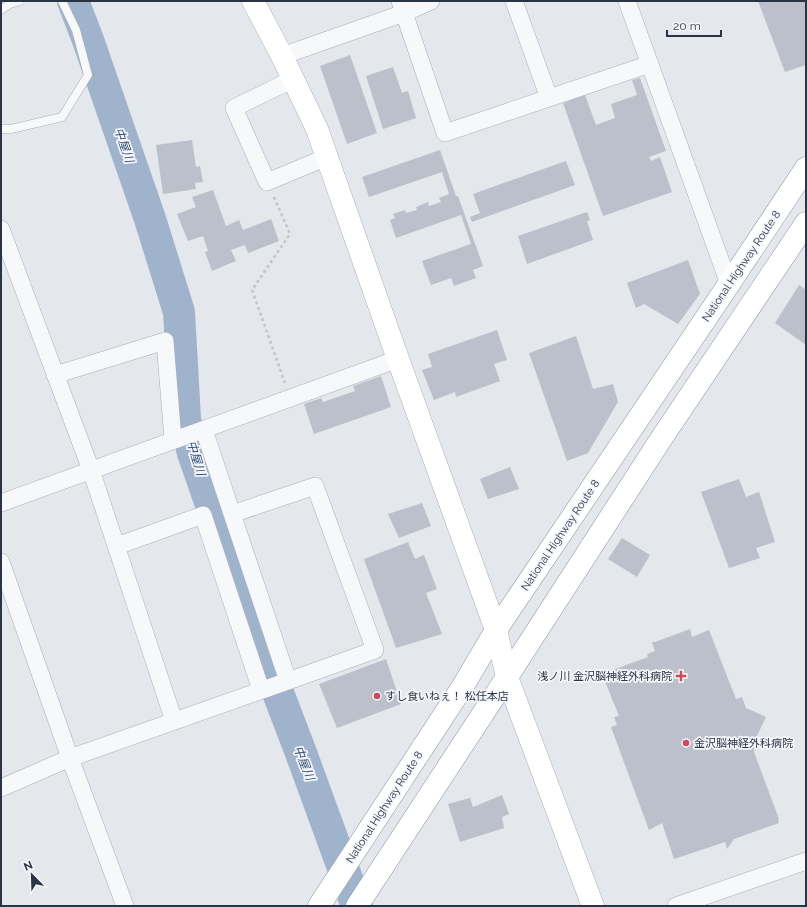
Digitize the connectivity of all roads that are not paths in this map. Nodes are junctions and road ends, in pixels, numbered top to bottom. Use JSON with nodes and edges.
{"nodes":[{"id":1,"x":20,"y":1,"type":"edge"},
{"id":2,"x":62,"y":1,"type":"edge"},
{"id":3,"x":254,"y":1,"type":"edge"},
{"id":4,"x":431,"y":1,"type":"edge"},
{"id":5,"x":514,"y":1,"type":"edge"},
{"id":6,"x":627,"y":1,"type":"edge"},
{"id":7,"x":402,"y":7,"type":"edge"},
{"id":8,"x":1,"y":10,"type":"edge"},
{"id":9,"x":282,"y":56,"type":"junction"},
{"id":10,"x":650,"y":64,"type":"junction"},
{"id":11,"x":293,"y":79,"type":"junction"},
{"id":12,"x":549,"y":98,"type":"junction"},
{"id":13,"x":1,"y":129,"type":"edge"},
{"id":14,"x":327,"y":157,"type":"junction"},
{"id":15,"x":806,"y":168,"type":"edge"},
{"id":16,"x":806,"y":223,"type":"edge"},
{"id":17,"x":1,"y":229,"type":"edge"},
{"id":18,"x":729,"y":284,"type":"junction"},
{"id":19,"x":398,"y":360,"type":"junction"},
{"id":20,"x":55,"y":375,"type":"junction"},
{"id":21,"x":189,"y":435,"type":"junction"},
{"id":22,"x":91,"y":470,"type":"junction"},
{"id":23,"x":1,"y":503,"type":"edge"},
{"id":24,"x":232,"y":514,"type":"junction"},
{"id":25,"x":117,"y":546,"type":"junction"},
{"id":26,"x":1,"y":562,"type":"edge"},
{"id":27,"x":496,"y":630,"type":"junction"},
{"id":28,"x":507,"y":677,"type":"junction"},
{"id":29,"x":274,"y":686,"type":"junction"},
{"id":30,"x":174,"y":722,"type":"junction"},
{"id":31,"x":70,"y":758,"type":"junction"},
{"id":32,"x":1,"y":788,"type":"edge"},
{"id":33,"x":805,"y":865,"type":"edge"},
{"id":34,"x":362,"y":898,"type":"edge"},
{"id":35,"x":126,"y":906,"type":"edge"},
{"id":36,"x":319,"y":906,"type":"edge"},
{"id":37,"x":593,"y":906,"type":"edge"},
{"id":38,"x":676,"y":906,"type":"edge"}],
"edges":[{"from":1,"to":8,"type":"lane"},
{"from":2,"to":13,"type":"lane"},
{"from":3,"to":9,"type":"main road"},
{"from":4,"to":7,"type":"street"},
{"from":5,"to":12,"type":"street"},
{"from":6,"to":10,"type":"street"},
{"from":7,"to":9,"type":"street"},
{"from":7,"to":12,"type":"street"},
{"from":9,"to":11,"type":"main road"},
{"from":10,"to":12,"type":"street"},
{"from":10,"to":18,"type":"street"},
{"from":11,"to":14,"type":"main road"},
{"from":11,"to":14,"type":"street"},
{"from":14,"to":19,"type":"main road"},
{"from":15,"to":18,"type":"main road","name":"National Highway Route 8"},
{"from":16,"to":28,"type":"main road"},
{"from":17,"to":20,"type":"street"},
{"from":18,"to":27,"type":"main road","name":"National Highway Route 8"},
{"from":19,"to":21,"type":"street"},
{"from":19,"to":27,"type":"main road"},
{"from":20,"to":21,"type":"street"},
{"from":20,"to":22,"type":"street"},
{"from":21,"to":22,"type":"street"},
{"from":21,"to":24,"type":"street"},
{"from":22,"to":23,"type":"street"},
{"from":22,"to":25,"type":"street"},
{"from":24,"to":29,"type":"street"},
{"from":24,"to":29,"type":"street"},
{"from":25,"to":29,"type":"street"},
{"from":25,"to":30,"type":"street"},
{"from":26,"to":31,"type":"street"},
{"from":27,"to":28,"type":"main road"},
{"from":27,"to":36,"type":"main road","name":"National Highway Route 8"},
{"from":28,"to":34,"type":"main road"},
{"from":28,"to":37,"type":"main road"},
{"from":29,"to":30,"type":"street"},
{"from":30,"to":31,"type":"street"},
{"from":31,"to":32,"type":"street"},
{"from":31,"to":35,"type":"street"},
{"from":33,"to":38,"type":"street"}]}
